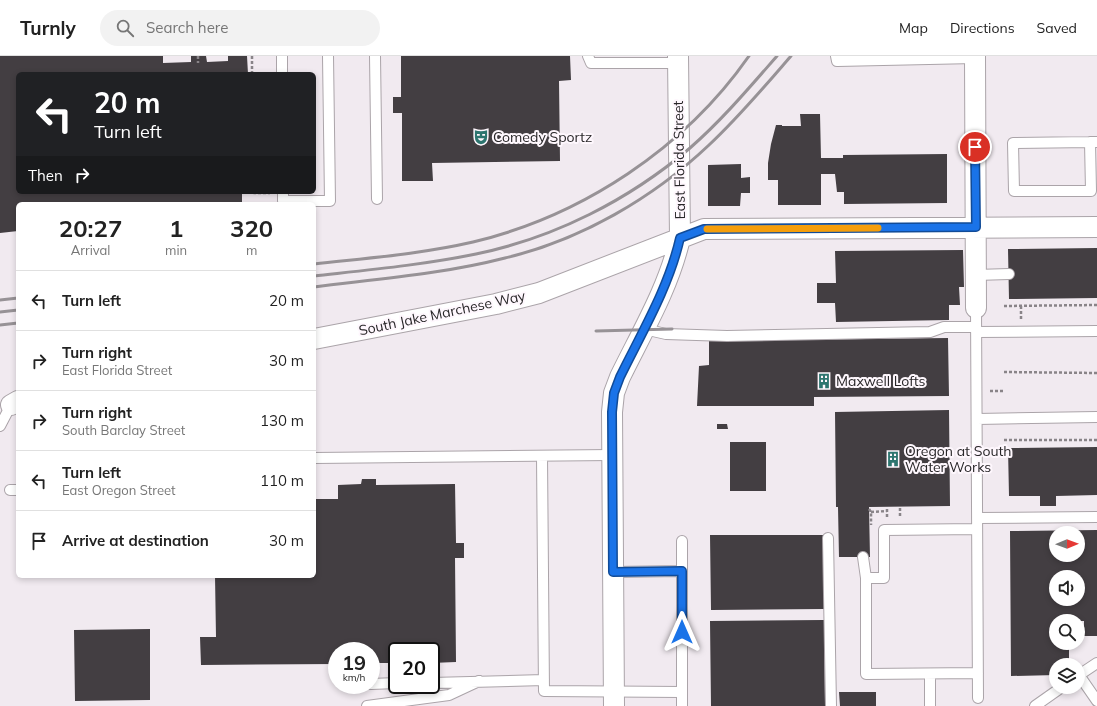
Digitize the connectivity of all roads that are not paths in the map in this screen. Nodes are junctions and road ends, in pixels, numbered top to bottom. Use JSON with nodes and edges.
{"nodes":[{"id":1,"x":282,"y":56,"type":"edge"},
{"id":2,"x":328,"y":56,"type":"edge"},
{"id":3,"x":375,"y":56,"type":"edge"},
{"id":4,"x":836,"y":56,"type":"edge"},
{"id":5,"x":933,"y":57,"type":"edge"},
{"id":6,"x":975,"y":57,"type":"edge"},
{"id":7,"x":628,"y":59,"type":"edge"},
{"id":8,"x":678,"y":59,"type":"edge"},
{"id":9,"x":590,"y":60,"type":"edge"},
{"id":10,"x":282,"y":72,"type":"edge"},
{"id":11,"x":1094,"y":142,"type":"edge"},
{"id":12,"x":283,"y":194,"type":"edge"},
{"id":13,"x":377,"y":199,"type":"dead end"},
{"id":14,"x":976,"y":227,"type":"junction"},
{"id":15,"x":1097,"y":227,"type":"edge"},
{"id":16,"x":680,"y":238,"type":"junction"},
{"id":17,"x":1009,"y":274,"type":"dead end"},
{"id":18,"x":976,"y":275,"type":"junction"},
{"id":19,"x":976,"y":322,"type":"junction"},
{"id":20,"x":644,"y":329,"type":"junction"},
{"id":21,"x":1097,"y":331,"type":"edge"},
{"id":22,"x":316,"y":339,"type":"edge"},
{"id":23,"x":14,"y":403,"type":"edge"},
{"id":24,"x":1097,"y":417,"type":"edge"},
{"id":25,"x":976,"y":419,"type":"junction"},
{"id":26,"x":0,"y":426,"type":"edge"},
{"id":27,"x":612,"y":455,"type":"junction"},
{"id":28,"x":542,"y":456,"type":"junction"},
{"id":29,"x":316,"y":458,"type":"edge"},
{"id":30,"x":1097,"y":517,"type":"edge"},
{"id":31,"x":977,"y":518,"type":"junction"},
{"id":32,"x":977,"y":529,"type":"junction"},
{"id":33,"x":828,"y":538,"type":"dead end"},
{"id":34,"x":682,"y":541,"type":"dead end"},
{"id":35,"x":863,"y":557,"type":"dead end"},
{"id":36,"x":682,"y":571,"type":"junction"},
{"id":37,"x":613,"y":572,"type":"junction"},
{"id":38,"x":866,"y":578,"type":"junction"},
{"id":39,"x":1097,"y":663,"type":"edge"},
{"id":40,"x":1085,"y":671,"type":"edge"},
{"id":41,"x":978,"y":673,"type":"junction"},
{"id":42,"x":930,"y":674,"type":"junction"},
{"id":43,"x":544,"y":680,"type":"junction"},
{"id":44,"x":479,"y":681,"type":"junction"},
{"id":45,"x":440,"y":682,"type":"edge"},
{"id":46,"x":1085,"y":685,"type":"edge"},
{"id":47,"x":682,"y":692,"type":"junction"},
{"id":48,"x":1052,"y":694,"type":"edge"},
{"id":49,"x":978,"y":698,"type":"dead end"},
{"id":50,"x":614,"y":699,"type":"edge"},
{"id":51,"x":1097,"y":701,"type":"edge"},
{"id":52,"x":367,"y":706,"type":"edge"},
{"id":53,"x":682,"y":706,"type":"edge"},
{"id":54,"x":831,"y":706,"type":"edge"},
{"id":55,"x":930,"y":706,"type":"edge"},
{"id":56,"x":1035,"y":706,"type":"edge"}],
"edges":[{"from":1,"to":10,"type":"lane"},
{"from":2,"to":12,"type":"lane"},
{"from":3,"to":13,"type":"lane"},
{"from":4,"to":5,"type":"lane"},
{"from":5,"to":6,"type":"lane"},
{"from":6,"to":14,"type":"street"},
{"from":7,"to":8,"type":"lane"},
{"from":7,"to":9,"type":"lane"},
{"from":8,"to":16,"type":"street","name":"East Florida Street"},
{"from":11,"to":11,"type":"lane"},
{"from":14,"to":15,"type":"street","name":"South Jake Marchese Way"},
{"from":14,"to":16,"type":"street","name":"South Jake Marchese Way"},
{"from":14,"to":18,"type":"street"},
{"from":16,"to":20,"type":"street","name":"East Florida Street"},
{"from":16,"to":22,"type":"street","name":"South Jake Marchese Way"},
{"from":17,"to":18,"type":"lane"},
{"from":18,"to":19,"type":"street"},
{"from":19,"to":20,"type":"lane"},
{"from":19,"to":21,"type":"lane"},
{"from":19,"to":25,"type":"lane"},
{"from":20,"to":27,"type":"street","name":"East Florida Street"},
{"from":23,"to":26,"type":"lane"},
{"from":24,"to":25,"type":"lane"},
{"from":25,"to":31,"type":"lane"},
{"from":27,"to":28,"type":"lane"},
{"from":27,"to":37,"type":"street","name":"East Florida Street"},
{"from":28,"to":29,"type":"lane"},
{"from":28,"to":43,"type":"lane"},
{"from":30,"to":31,"type":"lane"},
{"from":31,"to":32,"type":"lane"},
{"from":32,"to":38,"type":"lane"},
{"from":32,"to":41,"type":"lane"},
{"from":33,"to":54,"type":"lane"},
{"from":34,"to":36,"type":"lane"},
{"from":35,"to":38,"type":"lane"},
{"from":36,"to":37,"type":"lane"},
{"from":36,"to":47,"type":"lane"},
{"from":37,"to":50,"type":"street","name":"East Florida Street"},
{"from":38,"to":42,"type":"lane"},
{"from":39,"to":40,"type":"lane"},
{"from":41,"to":42,"type":"lane"},
{"from":41,"to":49,"type":"lane"},
{"from":42,"to":55,"type":"lane"},
{"from":43,"to":44,"type":"lane"},
{"from":43,"to":50,"type":"lane"},
{"from":44,"to":45,"type":"lane"},
{"from":44,"to":52,"type":"lane"},
{"from":46,"to":51,"type":"lane"},
{"from":47,"to":50,"type":"lane"},
{"from":47,"to":53,"type":"lane"},
{"from":48,"to":56,"type":"lane"}]}
